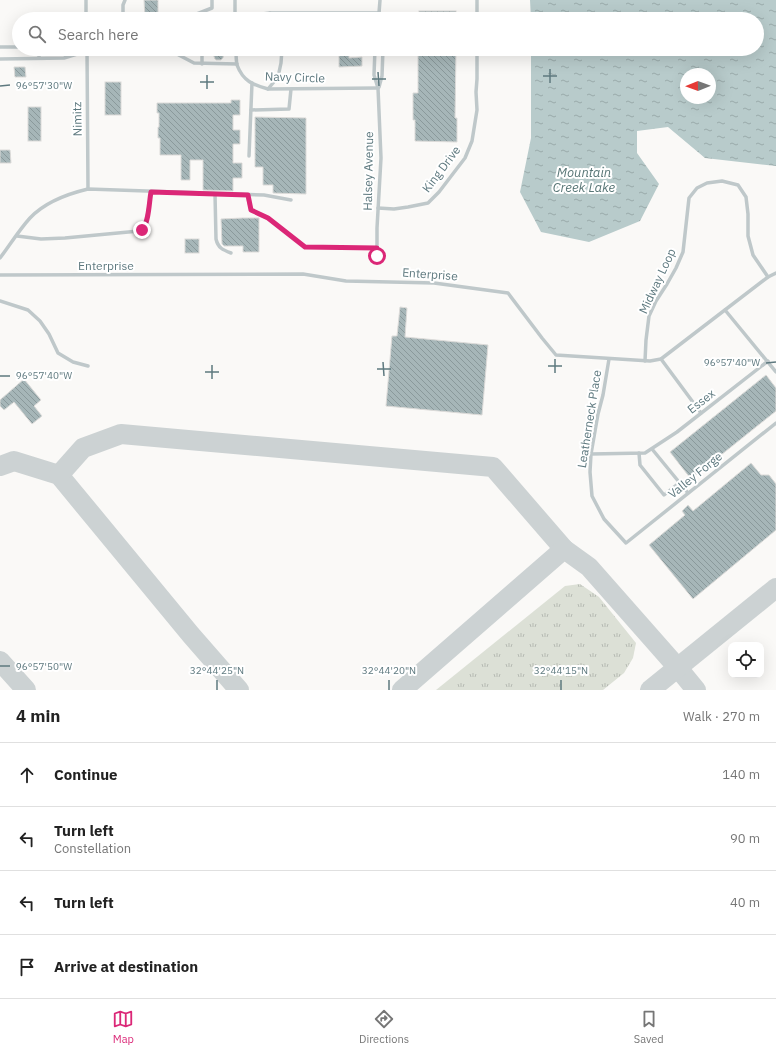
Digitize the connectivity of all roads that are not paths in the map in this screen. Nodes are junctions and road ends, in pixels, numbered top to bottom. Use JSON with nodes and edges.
{"nodes":[{"id":1,"x":86,"y":0,"type":"edge"},
{"id":2,"x":125,"y":0,"type":"edge"},
{"id":3,"x":212,"y":0,"type":"edge"},
{"id":4,"x":235,"y":0,"type":"edge"},
{"id":5,"x":380,"y":0,"type":"edge"},
{"id":6,"x":477,"y":0,"type":"edge"},
{"id":7,"x":86,"y":12,"type":"edge"},
{"id":8,"x":123,"y":12,"type":"edge"},
{"id":9,"x":202,"y":12,"type":"edge"},
{"id":10,"x":235,"y":12,"type":"edge"},
{"id":11,"x":379,"y":12,"type":"edge"},
{"id":12,"x":477,"y":12,"type":"edge"},
{"id":13,"x":0,"y":47,"type":"edge"},
{"id":14,"x":12,"y":47,"type":"edge"},
{"id":15,"x":70,"y":56,"type":"edge"},
{"id":16,"x":87,"y":56,"type":"edge"},
{"id":17,"x":181,"y":56,"type":"edge"},
{"id":18,"x":202,"y":56,"type":"edge"},
{"id":19,"x":236,"y":56,"type":"edge"},
{"id":20,"x":282,"y":56,"type":"edge"},
{"id":21,"x":375,"y":56,"type":"edge"},
{"id":22,"x":383,"y":56,"type":"edge"},
{"id":23,"x":477,"y":56,"type":"edge"},
{"id":24,"x":39,"y":58,"type":"joint"},
{"id":25,"x":0,"y":59,"type":"edge"},
{"id":26,"x":202,"y":64,"type":"junction"},
{"id":27,"x":237,"y":64,"type":"junction"},
{"id":28,"x":252,"y":83,"type":"junction"},
{"id":29,"x":378,"y":88,"type":"junction"},
{"id":30,"x":268,"y":89,"type":"junction"},
{"id":31,"x":291,"y":89,"type":"junction"},
{"id":32,"x":251,"y":110,"type":"junction"},
{"id":33,"x":249,"y":156,"type":"dead end"},
{"id":34,"x":88,"y":189,"type":"junction"},
{"id":35,"x":151,"y":192,"type":"junction"},
{"id":36,"x":215,"y":194,"type":"junction"},
{"id":37,"x":248,"y":195,"type":"junction"},
{"id":38,"x":291,"y":200,"type":"dead end"},
{"id":39,"x":378,"y":208,"type":"junction"},
{"id":40,"x":17,"y":236,"type":"junction"},
{"id":41,"x":377,"y":248,"type":"junction"},
{"id":42,"x":231,"y":253,"type":"dead end"},
{"id":43,"x":377,"y":256,"type":"dead end"},
{"id":44,"x":0,"y":258,"type":"edge"},
{"id":45,"x":776,"y":273,"type":"edge"},
{"id":46,"x":0,"y":275,"type":"edge"},
{"id":47,"x":768,"y":277,"type":"junction"},
{"id":48,"x":0,"y":301,"type":"edge"},
{"id":49,"x":725,"y":310,"type":"junction"},
{"id":50,"x":609,"y":359,"type":"junction"},
{"id":51,"x":661,"y":359,"type":"junction"},
{"id":52,"x":645,"y":361,"type":"junction"},
{"id":53,"x":768,"y":361,"type":"junction"},
{"id":54,"x":88,"y":366,"type":"dead end"},
{"id":55,"x":776,"y":372,"type":"edge"},
{"id":56,"x":701,"y":413,"type":"junction"},
{"id":57,"x":776,"y":423,"type":"edge"},
{"id":58,"x":652,"y":449,"type":"junction"},
{"id":59,"x":639,"y":453,"type":"junction"},
{"id":60,"x":591,"y":454,"type":"junction"},
{"id":61,"x":679,"y":483,"type":"junction"},
{"id":62,"x":688,"y":494,"type":"junction"},
{"id":63,"x":626,"y":543,"type":"joint"}],
"edges":[{"from":1,"to":7,"type":"lane"},
{"from":2,"to":8,"type":"lane"},
{"from":3,"to":9,"type":"lane"},
{"from":4,"to":10,"type":"lane"},
{"from":5,"to":11,"type":"lane"},
{"from":6,"to":12,"type":"lane"},
{"from":13,"to":14,"type":"lane"},
{"from":15,"to":24,"type":"lane"},
{"from":16,"to":34,"type":"lane","name":"Nimitz"},
{"from":17,"to":26,"type":"lane"},
{"from":18,"to":26,"type":"lane"},
{"from":19,"to":27,"type":"lane","name":"Navy Circle"},
{"from":20,"to":30,"type":"lane"},
{"from":21,"to":29,"type":"lane","name":"Halsey Avenue"},
{"from":22,"to":29,"type":"lane","name":"Halsey Avenue"},
{"from":23,"to":39,"type":"lane","name":"King Drive"},
{"from":24,"to":25,"type":"lane"},
{"from":26,"to":27,"type":"lane"},
{"from":27,"to":28,"type":"lane","name":"Navy Circle"},
{"from":28,"to":30,"type":"lane","name":"Navy Circle"},
{"from":28,"to":32,"type":"lane"},
{"from":29,"to":31,"type":"lane","name":"Navy Circle"},
{"from":29,"to":39,"type":"lane","name":"Halsey Avenue"},
{"from":30,"to":31,"type":"lane","name":"Navy Circle"},
{"from":31,"to":32,"type":"lane"},
{"from":32,"to":33,"type":"lane"},
{"from":34,"to":35,"type":"lane"},
{"from":34,"to":40,"type":"lane"},
{"from":35,"to":36,"type":"lane"},
{"from":35,"to":40,"type":"lane"},
{"from":36,"to":37,"type":"lane"},
{"from":36,"to":42,"type":"lane"},
{"from":37,"to":38,"type":"lane"},
{"from":37,"to":41,"type":"lane"},
{"from":39,"to":41,"type":"lane","name":"Halsey Avenue"},
{"from":40,"to":44,"type":"lane"},
{"from":41,"to":43,"type":"lane","name":"Halsey Avenue"},
{"from":45,"to":47,"type":"lane"},
{"from":46,"to":50,"type":"lane","name":"Enterprise"},
{"from":47,"to":49,"type":"lane"},
{"from":47,"to":52,"type":"lane","name":"Midway Loop"},
{"from":48,"to":54,"type":"lane"},
{"from":49,"to":51,"type":"lane"},
{"from":49,"to":53,"type":"lane"},
{"from":50,"to":52,"type":"lane","name":"Enterprise"},
{"from":50,"to":60,"type":"lane","name":"Leatherneck Place"},
{"from":51,"to":52,"type":"lane","name":"Enterprise"},
{"from":51,"to":56,"type":"lane"},
{"from":53,"to":55,"type":"lane"},
{"from":53,"to":56,"type":"lane","name":"Essex"},
{"from":56,"to":58,"type":"lane","name":"Essex"},
{"from":57,"to":62,"type":"lane","name":"Valley Forge"},
{"from":58,"to":59,"type":"lane","name":"Essex"},
{"from":58,"to":61,"type":"lane"},
{"from":59,"to":60,"type":"lane"},
{"from":59,"to":61,"type":"lane"},
{"from":60,"to":63,"type":"lane","name":"Leatherneck Place"},
{"from":61,"to":62,"type":"lane"},
{"from":62,"to":63,"type":"lane","name":"Valley Forge"}]}
